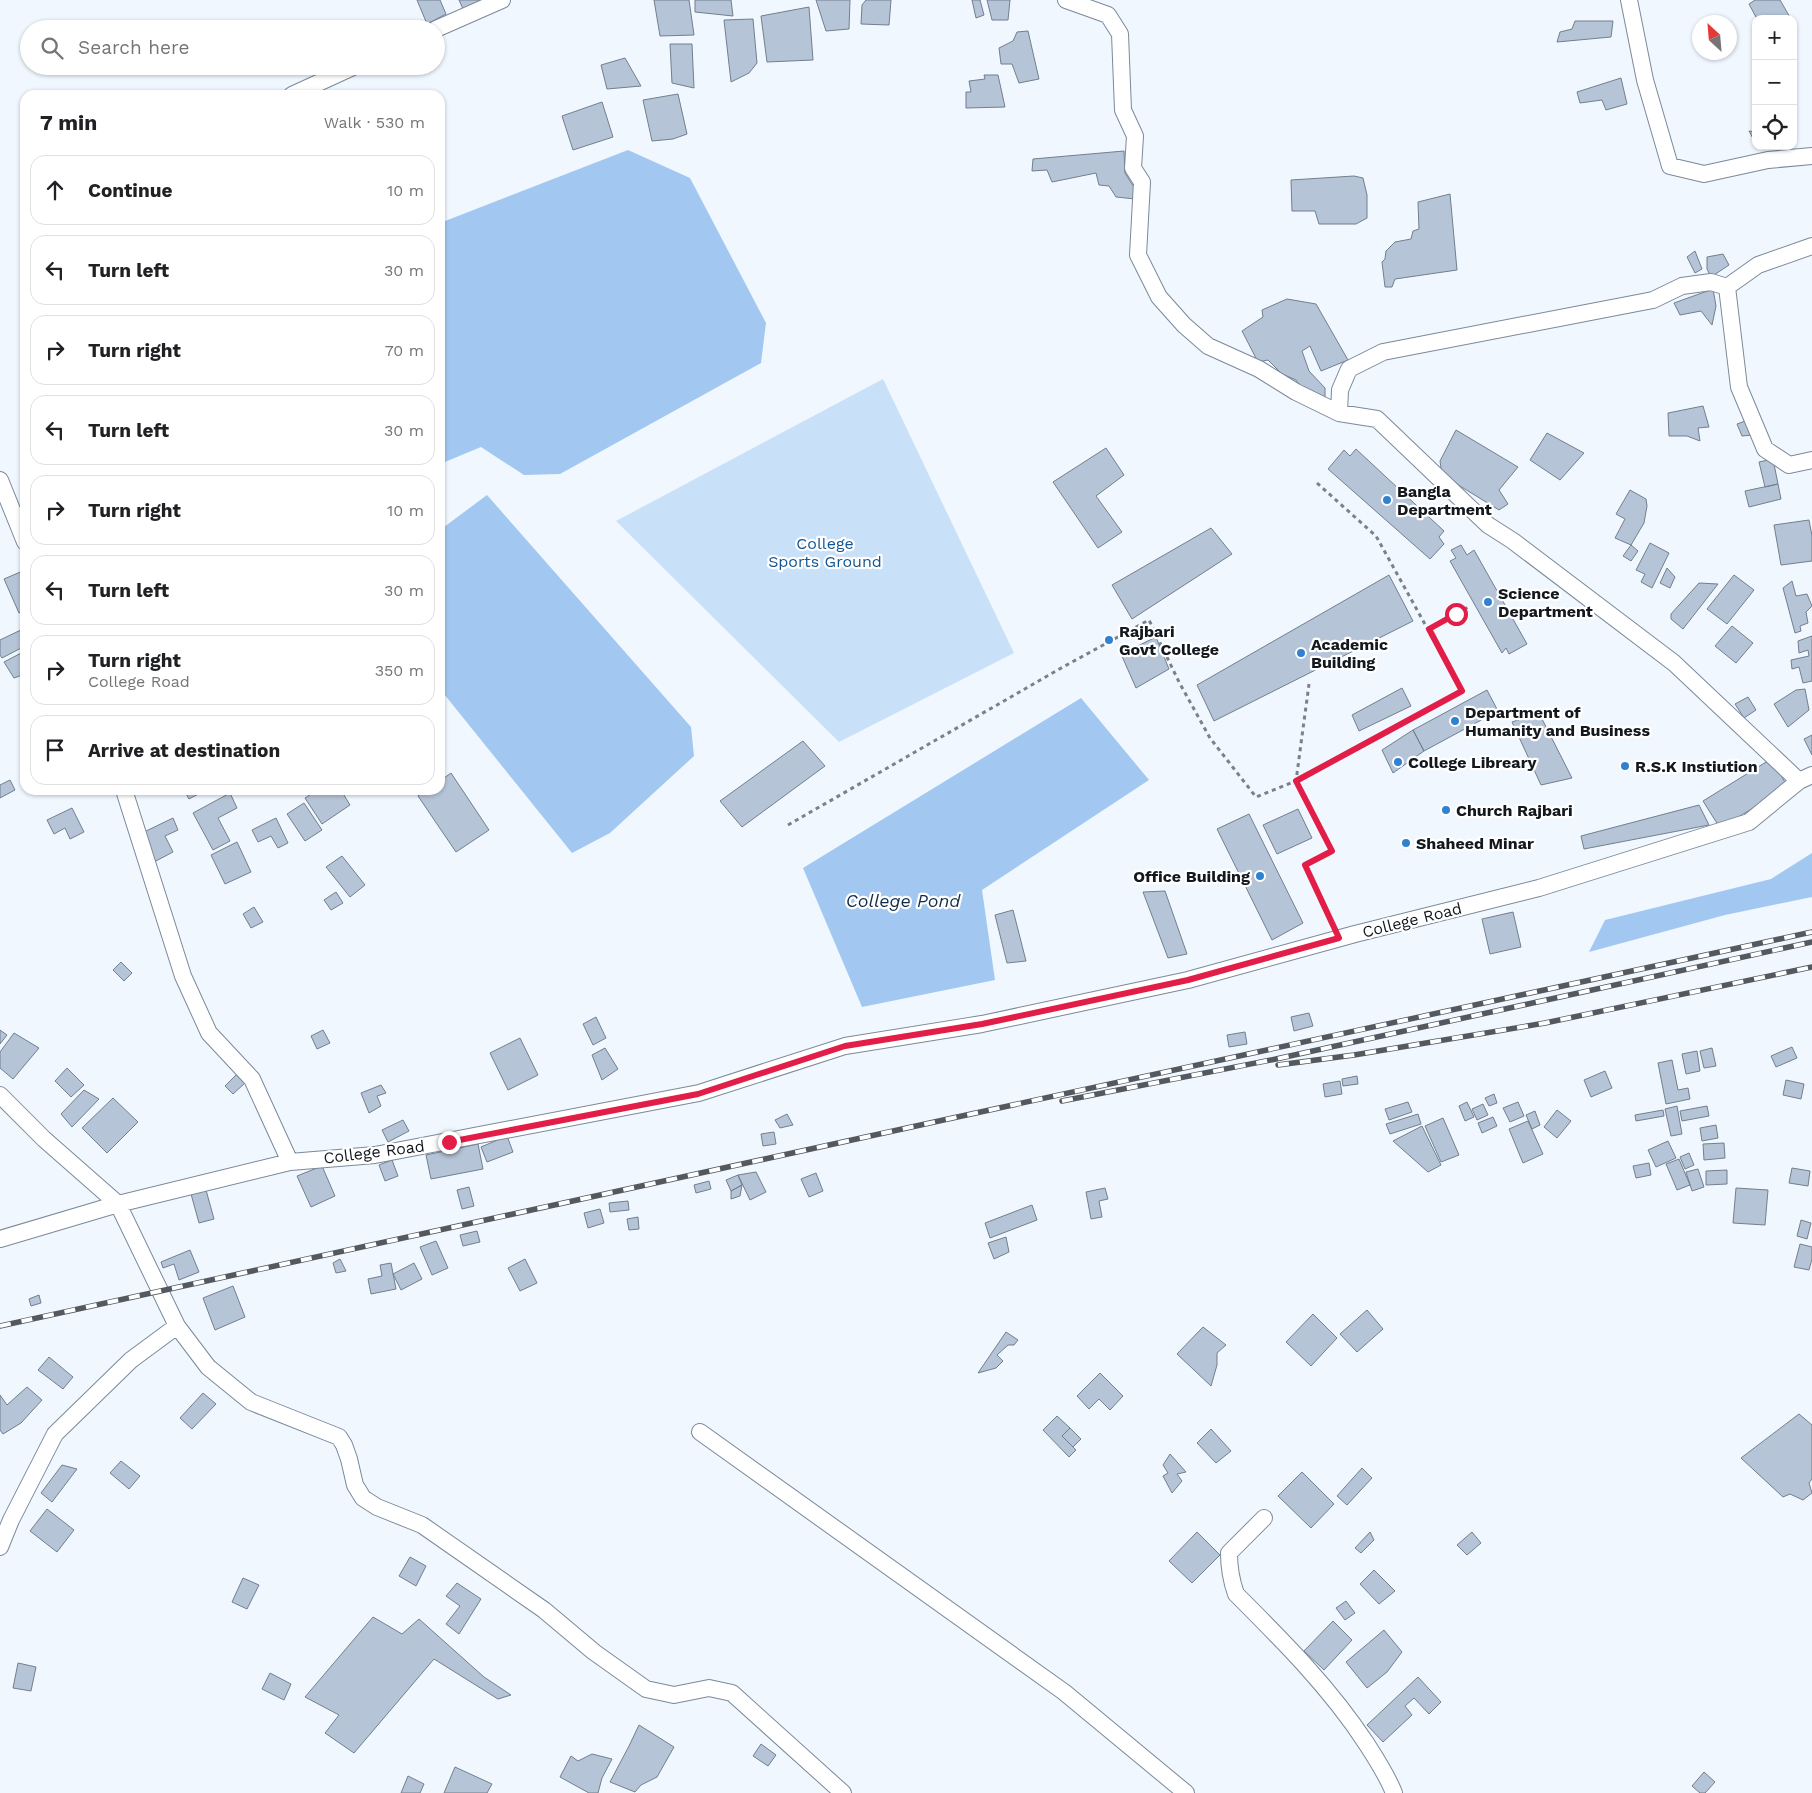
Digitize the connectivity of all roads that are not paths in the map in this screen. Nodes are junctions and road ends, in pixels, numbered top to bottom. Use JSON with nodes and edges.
{"nodes":[{"id":1,"x":502,"y":0,"type":"edge"},
{"id":2,"x":1066,"y":0,"type":"edge"},
{"id":3,"x":1629,"y":0,"type":"edge"},
{"id":4,"x":445,"y":25,"type":"edge"},
{"id":5,"x":335,"y":75,"type":"edge"},
{"id":6,"x":303,"y":90,"type":"edge"},
{"id":7,"x":1812,"y":156,"type":"edge"},
{"id":8,"x":1812,"y":246,"type":"edge"},
{"id":9,"x":1727,"y":287,"type":"junction"},
{"id":10,"x":1339,"y":413,"type":"junction"},
{"id":11,"x":1812,"y":460,"type":"edge"},
{"id":12,"x":0,"y":480,"type":"edge"},
{"id":13,"x":20,"y":530,"type":"edge"},
{"id":14,"x":1805,"y":778,"type":"edge"},
{"id":15,"x":126,"y":795,"type":"edge"},
{"id":16,"x":0,"y":1095,"type":"edge"},
{"id":17,"x":290,"y":1162,"type":"junction"},
{"id":18,"x":118,"y":1204,"type":"junction"},
{"id":19,"x":0,"y":1239,"type":"edge"},
{"id":20,"x":177,"y":1326,"type":"junction"},
{"id":21,"x":700,"y":1432,"type":"dead end"},
{"id":22,"x":1264,"y":1518,"type":"dead end"},
{"id":23,"x":0,"y":1547,"type":"edge"},
{"id":24,"x":843,"y":1793,"type":"edge"},
{"id":25,"x":1186,"y":1793,"type":"edge"},
{"id":26,"x":1394,"y":1793,"type":"edge"}],
"edges":[{"from":1,"to":4,"type":"street"},
{"from":2,"to":10,"type":"street"},
{"from":3,"to":7,"type":"street"},
{"from":5,"to":6,"type":"street"},
{"from":8,"to":9,"type":"street"},
{"from":9,"to":10,"type":"street"},
{"from":9,"to":11,"type":"street"},
{"from":10,"to":14,"type":"street"},
{"from":12,"to":13,"type":"street"},
{"from":14,"to":17,"type":"street","name":"College Road"},
{"from":15,"to":17,"type":"street"},
{"from":16,"to":18,"type":"street"},
{"from":17,"to":18,"type":"street","name":"College Road"},
{"from":18,"to":19,"type":"street","name":"College Road"},
{"from":18,"to":20,"type":"street"},
{"from":20,"to":23,"type":"street"},
{"from":20,"to":24,"type":"street"},
{"from":21,"to":25,"type":"street"},
{"from":22,"to":26,"type":"street"}]}
